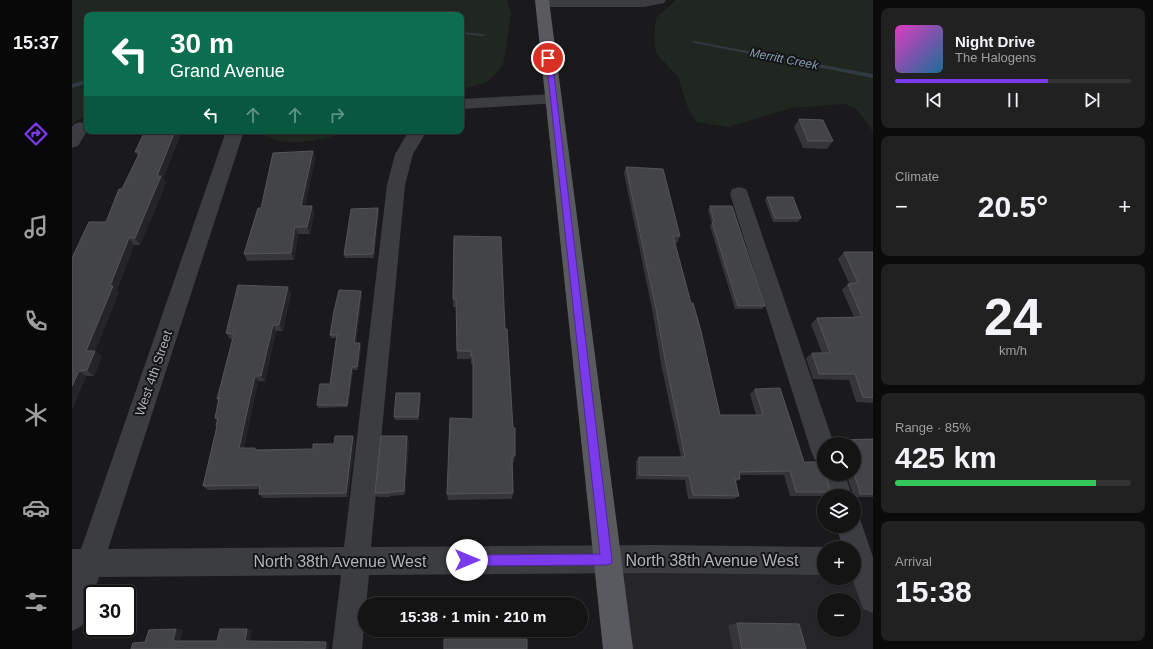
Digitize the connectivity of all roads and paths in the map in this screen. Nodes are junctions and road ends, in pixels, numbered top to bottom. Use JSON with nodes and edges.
{"nodes":[{"id":1,"x":658,"y":0,"type":"edge"},
{"id":2,"x":542,"y":2,"type":"edge"},
{"id":3,"x":553,"y":99,"type":"junction"},
{"id":4,"x":464,"y":104,"type":"edge"},
{"id":5,"x":234,"y":134,"type":"edge"},
{"id":6,"x":416,"y":134,"type":"edge"},
{"id":7,"x":739,"y":194,"type":"dead end"},
{"id":8,"x":819,"y":437,"type":"edge"},
{"id":9,"x":852,"y":533,"type":"edge"},
{"id":10,"x":606,"y":560,"type":"junction"},
{"id":11,"x":356,"y":561,"type":"junction"},
{"id":12,"x":817,"y":561,"type":"edge"},
{"id":13,"x":862,"y":562,"type":"edge"},
{"id":14,"x":81,"y":563,"type":"edge"},
{"id":15,"x":873,"y":599,"type":"edge"},
{"id":16,"x":72,"y":616,"type":"edge"},
{"id":17,"x":347,"y":649,"type":"edge"},
{"id":18,"x":618,"y":649,"type":"edge"}],
"edges":[{"from":1,"to":2,"type":"street"},
{"from":2,"to":3,"type":"main road"},
{"from":3,"to":4,"type":"street"},
{"from":3,"to":10,"type":"main road"},
{"from":5,"to":14,"type":"street","name":"West 4th Street"},
{"from":6,"to":11,"type":"street"},
{"from":7,"to":8,"type":"street"},
{"from":9,"to":13,"type":"street"},
{"from":10,"to":11,"type":"street","name":"North 38th Avenue West"},
{"from":10,"to":12,"type":"street","name":"North 38th Avenue West"},
{"from":10,"to":18,"type":"main road"},
{"from":11,"to":14,"type":"street","name":"North 38th Avenue West"},
{"from":11,"to":17,"type":"street"},
{"from":13,"to":15,"type":"street"},
{"from":14,"to":16,"type":"street","name":"West 4th Street"}]}
